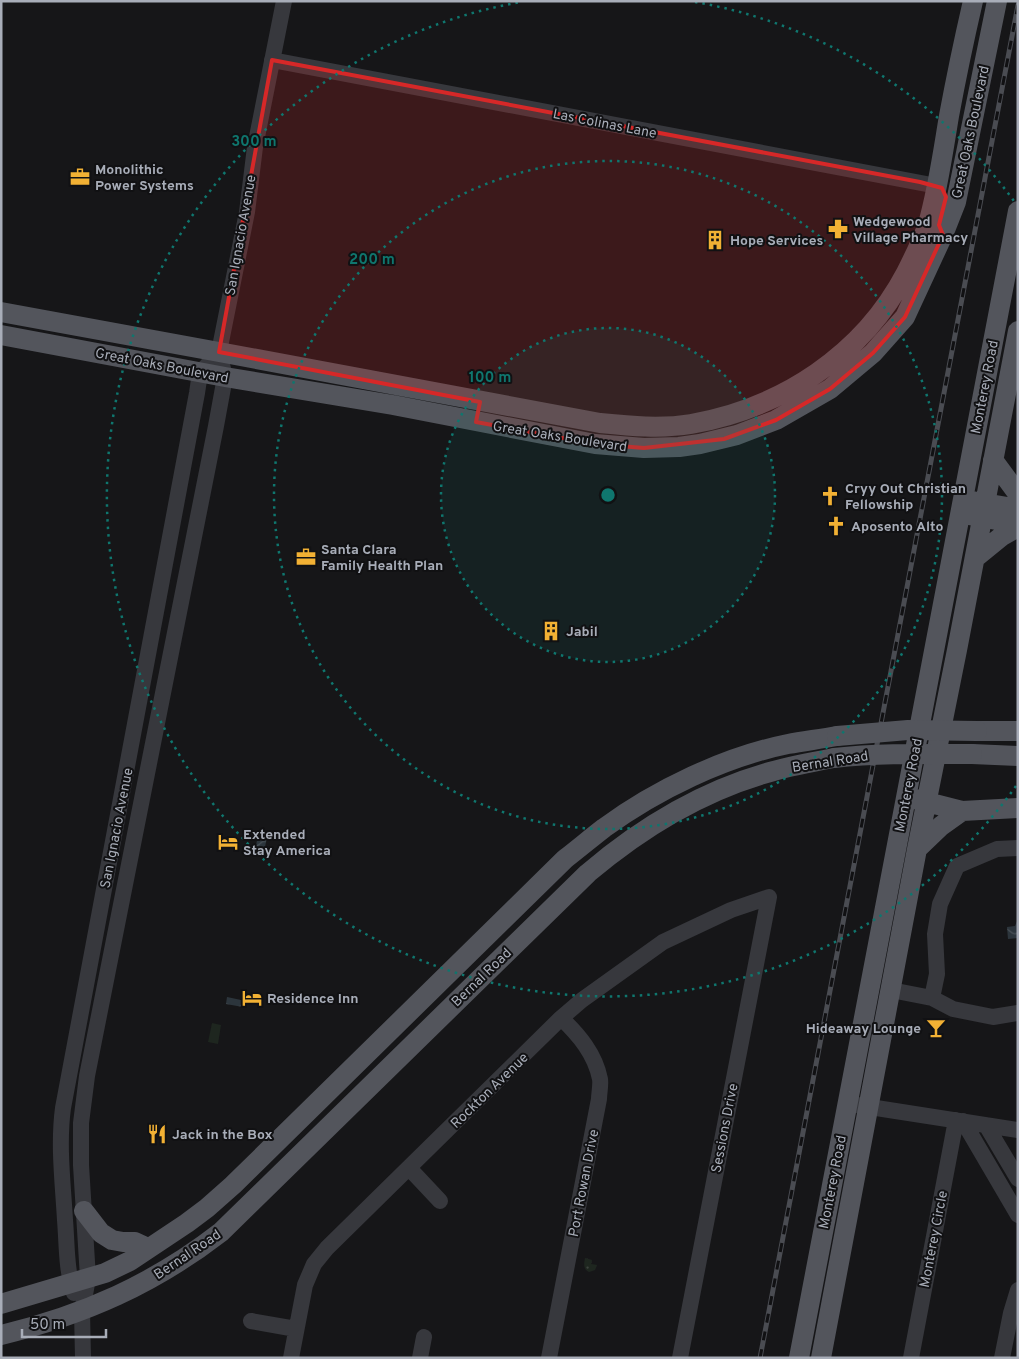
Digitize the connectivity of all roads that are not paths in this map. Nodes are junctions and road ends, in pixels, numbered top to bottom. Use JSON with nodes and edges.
{"nodes":[{"id":1,"x":284,"y":1,"type":"edge"},
{"id":2,"x":973,"y":1,"type":"edge"},
{"id":3,"x":996,"y":1,"type":"edge"},
{"id":4,"x":272,"y":60,"type":"junction"},
{"id":5,"x":937,"y":186,"type":"junction"},
{"id":6,"x":1018,"y":211,"type":"edge"},
{"id":7,"x":943,"y":235,"type":"junction"},
{"id":8,"x":1,"y":312,"type":"edge"},
{"id":9,"x":1018,"y":331,"type":"edge"},
{"id":10,"x":1,"y":335,"type":"edge"},
{"id":11,"x":219,"y":352,"type":"junction"},
{"id":12,"x":200,"y":373,"type":"junction"},
{"id":13,"x":225,"y":377,"type":"junction"},
{"id":14,"x":480,"y":402,"type":"junction"},
{"id":15,"x":476,"y":422,"type":"junction"},
{"id":16,"x":993,"y":460,"type":"junction"},
{"id":17,"x":1018,"y":494,"type":"edge"},
{"id":18,"x":961,"y":506,"type":"junction"},
{"id":19,"x":1018,"y":509,"type":"edge"},
{"id":20,"x":984,"y":510,"type":"junction"},
{"id":21,"x":1018,"y":525,"type":"edge"},
{"id":22,"x":974,"y":558,"type":"junction"},
{"id":23,"x":1018,"y":731,"type":"edge"},
{"id":24,"x":1018,"y":756,"type":"edge"},
{"id":25,"x":906,"y":797,"type":"junction"},
{"id":26,"x":926,"y":802,"type":"junction"},
{"id":27,"x":1018,"y":808,"type":"edge"},
{"id":28,"x":962,"y":811,"type":"junction"},
{"id":29,"x":1018,"y":848,"type":"edge"},
{"id":30,"x":917,"y":849,"type":"junction"},
{"id":31,"x":769,"y":897,"type":"joint"},
{"id":32,"x":92,"y":948,"type":"junction"},
{"id":33,"x":111,"y":958,"type":"junction"},
{"id":34,"x":891,"y":990,"type":"junction"},
{"id":35,"x":932,"y":998,"type":"junction"},
{"id":36,"x":1018,"y":1012,"type":"edge"},
{"id":37,"x":562,"y":1018,"type":"junction"},
{"id":38,"x":847,"y":1104,"type":"junction"},
{"id":39,"x":868,"y":1107,"type":"junction"},
{"id":40,"x":959,"y":1121,"type":"junction"},
{"id":41,"x":986,"y":1125,"type":"junction"},
{"id":42,"x":1018,"y":1130,"type":"edge"},
{"id":43,"x":409,"y":1168,"type":"junction"},
{"id":44,"x":1018,"y":1179,"type":"edge"},
{"id":45,"x":440,"y":1201,"type":"dead end"},
{"id":46,"x":84,"y":1211,"type":"junction"},
{"id":47,"x":1018,"y":1215,"type":"edge"},
{"id":48,"x":148,"y":1248,"type":"junction"},
{"id":49,"x":80,"y":1281,"type":"junction"},
{"id":50,"x":1018,"y":1290,"type":"edge"},
{"id":51,"x":1,"y":1304,"type":"edge"},
{"id":52,"x":82,"y":1311,"type":"junction"},
{"id":53,"x":251,"y":1321,"type":"dead end"},
{"id":54,"x":296,"y":1329,"type":"junction"},
{"id":55,"x":1,"y":1335,"type":"edge"},
{"id":56,"x":424,"y":1336,"type":"dead end"},
{"id":57,"x":83,"y":1358,"type":"edge"},
{"id":58,"x":291,"y":1358,"type":"edge"},
{"id":59,"x":420,"y":1358,"type":"edge"},
{"id":60,"x":549,"y":1358,"type":"edge"},
{"id":61,"x":680,"y":1358,"type":"edge"},
{"id":62,"x":798,"y":1358,"type":"edge"},
{"id":63,"x":821,"y":1358,"type":"edge"},
{"id":64,"x":911,"y":1358,"type":"edge"},
{"id":65,"x":1002,"y":1358,"type":"edge"}],
"edges":[{"from":1,"to":4,"type":"street","name":"San Ignacio Avenue"},
{"from":2,"to":5,"type":"main road","name":"Great Oaks Boulevard"},
{"from":3,"to":7,"type":"main road","name":"Great Oaks Boulevard"},
{"from":4,"to":5,"type":"street","name":"Las Colinas Lane"},
{"from":4,"to":11,"type":"street","name":"San Ignacio Avenue"},
{"from":5,"to":7,"type":"main road"},
{"from":5,"to":14,"type":"main road","name":"Great Oaks Boulevard"},
{"from":6,"to":18,"type":"main road","name":"Monterey Road"},
{"from":7,"to":15,"type":"main road","name":"Great Oaks Boulevard"},
{"from":8,"to":11,"type":"main road","name":"Great Oaks Boulevard"},
{"from":9,"to":16,"type":"main road","name":"Monterey Road"},
{"from":10,"to":12,"type":"main road","name":"Great Oaks Boulevard"},
{"from":11,"to":12,"type":"street"},
{"from":11,"to":13,"type":"street","name":"San Ignacio Avenue"},
{"from":11,"to":14,"type":"main road","name":"Great Oaks Boulevard"},
{"from":12,"to":13,"type":"main road","name":"Great Oaks Boulevard"},
{"from":12,"to":32,"type":"street","name":"San Ignacio Avenue"},
{"from":13,"to":15,"type":"main road","name":"Great Oaks Boulevard"},
{"from":13,"to":33,"type":"street","name":"San Ignacio Avenue"},
{"from":14,"to":15,"type":"main road"},
{"from":16,"to":17,"type":"main road"},
{"from":16,"to":20,"type":"main road","name":"Monterey Road"},
{"from":18,"to":20,"type":"main road"},
{"from":18,"to":25,"type":"main road","name":"Monterey Road"},
{"from":19,"to":20,"type":"main road"},
{"from":20,"to":21,"type":"main road"},
{"from":20,"to":22,"type":"main road","name":"Monterey Road"},
{"from":21,"to":22,"type":"main road"},
{"from":22,"to":26,"type":"main road","name":"Monterey Road"},
{"from":23,"to":48,"type":"main road","name":"Bernal Road","bridge":true},
{"from":24,"to":52,"type":"main road","name":"Bernal Road","bridge":true},
{"from":25,"to":26,"type":"main road"},
{"from":25,"to":38,"type":"main road","name":"Monterey Road"},
{"from":26,"to":28,"type":"main road"},
{"from":26,"to":30,"type":"main road","name":"Monterey Road"},
{"from":27,"to":28,"type":"main road"},
{"from":28,"to":30,"type":"main road"},
{"from":29,"to":35,"type":"street"},
{"from":30,"to":34,"type":"main road","name":"Monterey Road"},
{"from":31,"to":37,"type":"street","name":"Rockton Avenue"},
{"from":31,"to":61,"type":"street","name":"Sessions Drive"},
{"from":32,"to":33,"type":"street"},
{"from":32,"to":49,"type":"street","name":"San Ignacio Avenue"},
{"from":33,"to":46,"type":"street","name":"San Ignacio Avenue"},
{"from":34,"to":35,"type":"street"},
{"from":34,"to":39,"type":"main road","name":"Monterey Road"},
{"from":35,"to":36,"type":"street"},
{"from":37,"to":43,"type":"street","name":"Rockton Avenue"},
{"from":37,"to":60,"type":"street","name":"Port Rowan Drive"},
{"from":38,"to":39,"type":"street"},
{"from":38,"to":62,"type":"main road","name":"Monterey Road"},
{"from":39,"to":40,"type":"street"},
{"from":39,"to":63,"type":"main road","name":"Monterey Road"},
{"from":40,"to":41,"type":"street"},
{"from":40,"to":47,"type":"street"},
{"from":40,"to":64,"type":"street","name":"Monterey Circle"},
{"from":41,"to":42,"type":"street"},
{"from":41,"to":44,"type":"street"},
{"from":43,"to":45,"type":"street"},
{"from":43,"to":54,"type":"street","name":"Rockton Avenue"},
{"from":46,"to":48,"type":"main road"},
{"from":46,"to":49,"type":"street","name":"San Ignacio Avenue"},
{"from":48,"to":49,"type":"main road","name":"Bernal Road"},
{"from":49,"to":51,"type":"main road","name":"Bernal Road"},
{"from":49,"to":52,"type":"street","name":"San Ignacio Avenue"},
{"from":50,"to":65,"type":"street"},
{"from":52,"to":55,"type":"main road","name":"Bernal Road"},
{"from":52,"to":57,"type":"street","name":"San Ignacio Avenue"},
{"from":53,"to":54,"type":"street"},
{"from":54,"to":58,"type":"street","name":"Rockton Avenue"},
{"from":56,"to":59,"type":"street"}]}
